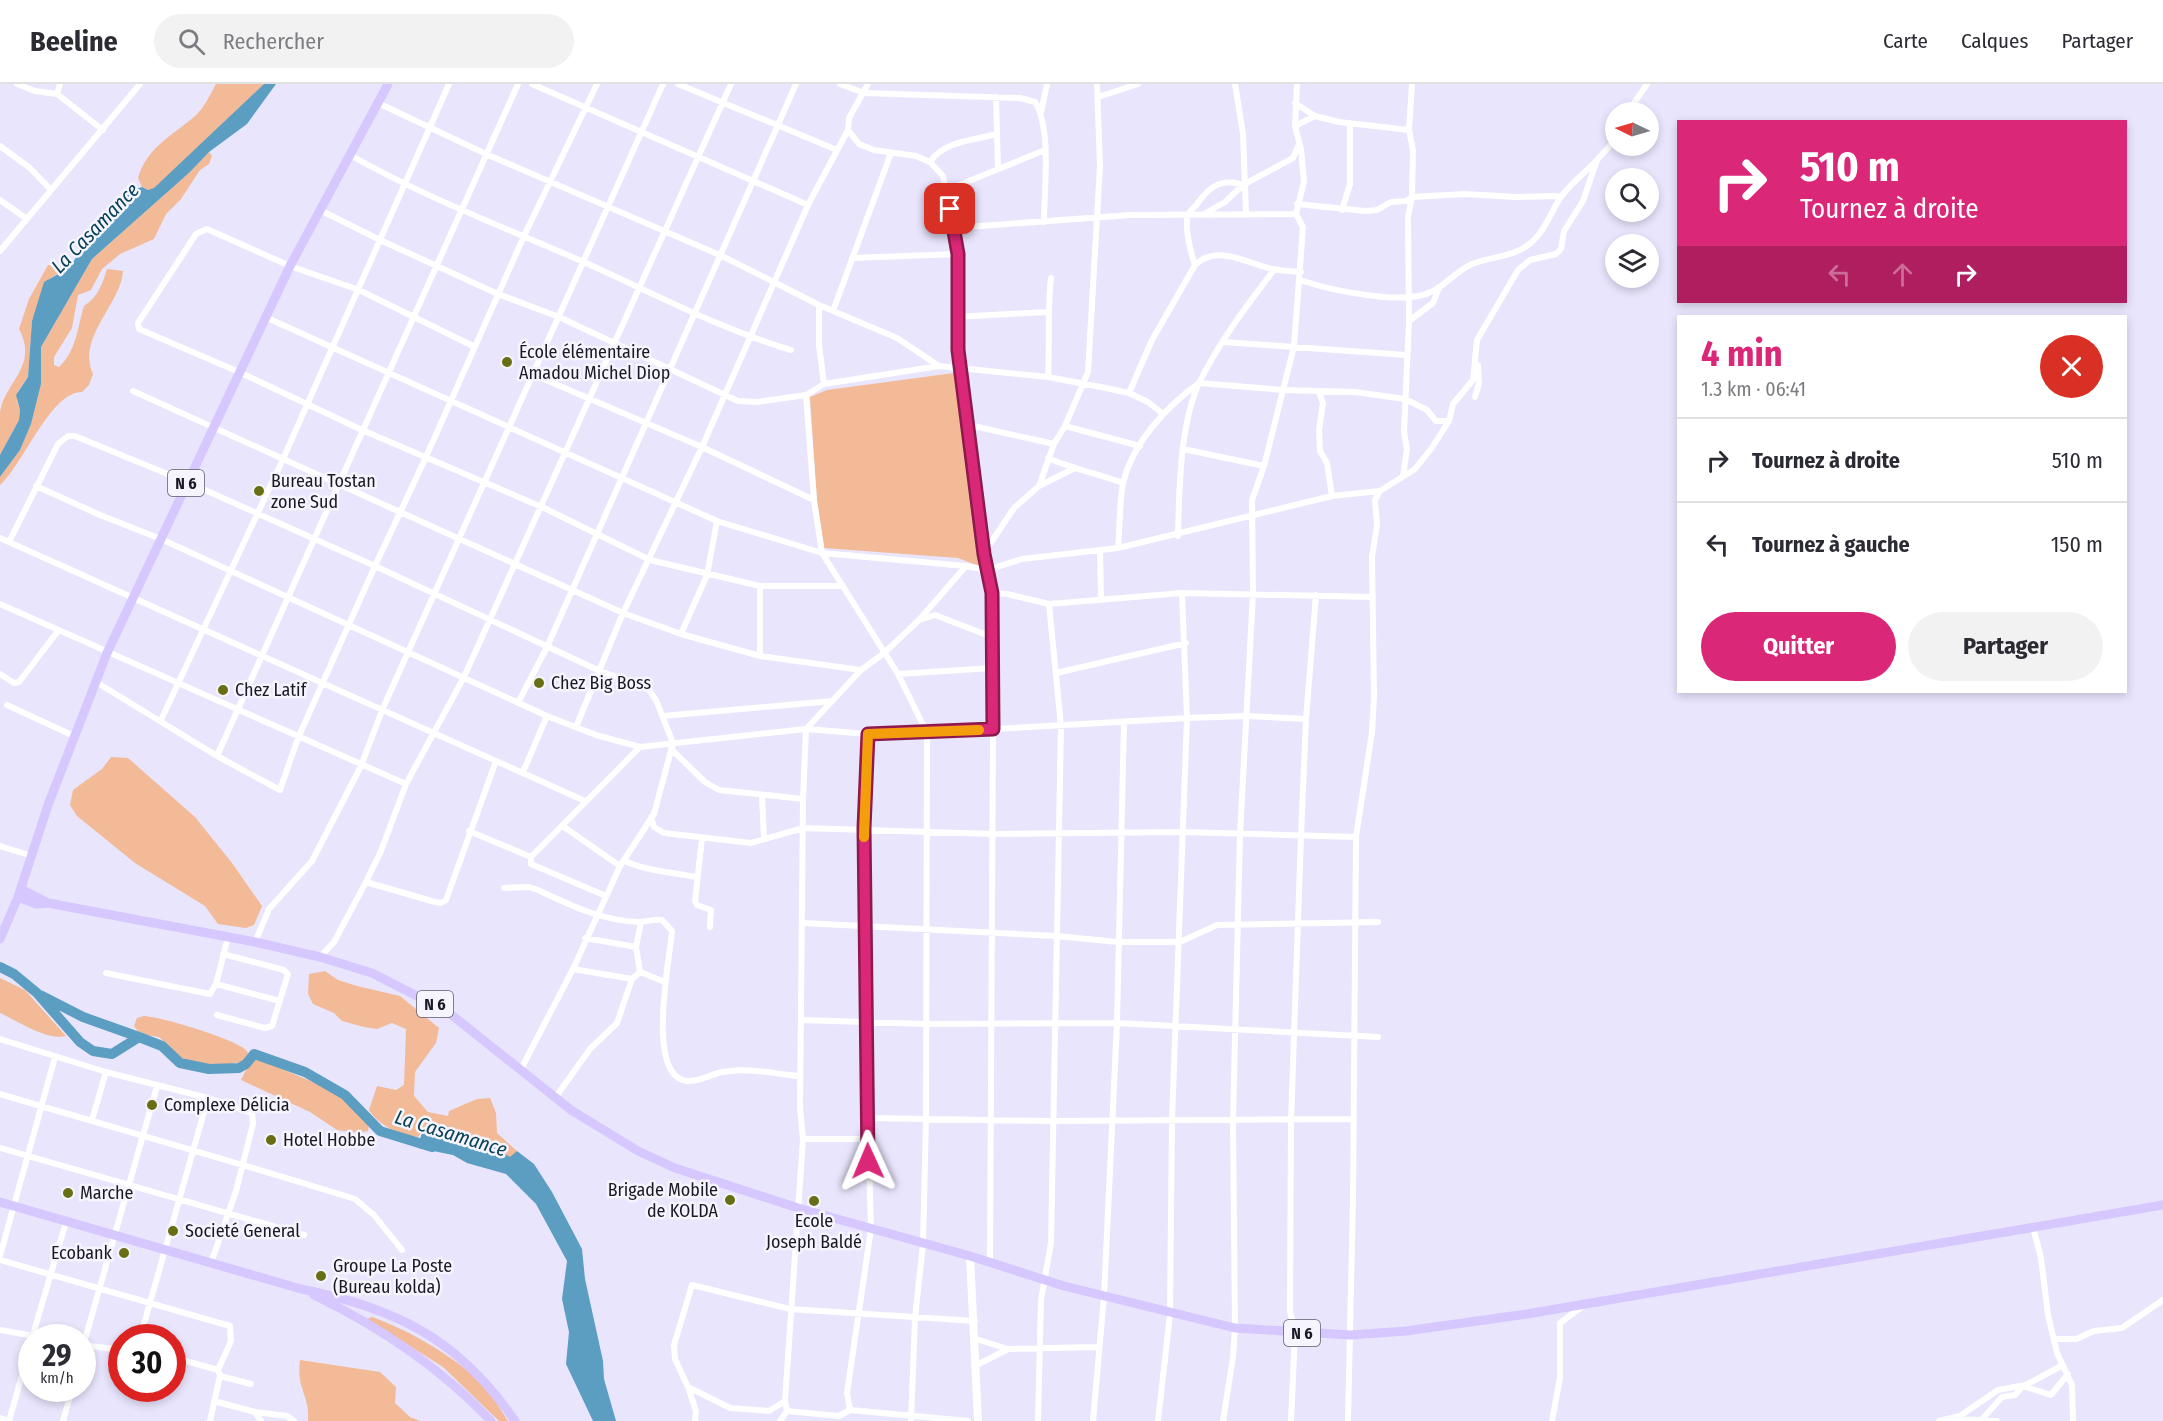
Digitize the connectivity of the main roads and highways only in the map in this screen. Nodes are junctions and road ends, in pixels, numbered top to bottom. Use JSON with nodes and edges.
{"nodes":[{"id":1,"x":388,"y":84,"type":"edge"},
{"id":2,"x":20,"y":893,"type":"junction"},
{"id":3,"x":48,"y":903,"type":"junction"},
{"id":4,"x":36,"y":904,"type":"junction"},
{"id":5,"x":11,"y":916,"type":"junction"},
{"id":6,"x":1,"y":937,"type":"edge"},
{"id":7,"x":0,"y":1202,"type":"edge"},
{"id":8,"x":2163,"y":1205,"type":"edge"},
{"id":9,"x":301,"y":1289,"type":"junction"},
{"id":10,"x":491,"y":1421,"type":"edge"},
{"id":11,"x":514,"y":1421,"type":"edge"}],
"edges":[{"from":1,"to":2,"type":"main road","number":"N 6"},
{"from":2,"to":3,"type":"main road","number":"N 6"},
{"from":2,"to":4,"type":"main road","number":"N 6"},
{"from":2,"to":5,"type":"main road"},
{"from":3,"to":4,"type":"main road","number":"N 6"},
{"from":3,"to":8,"type":"main road","number":"N 6"},
{"from":4,"to":5,"type":"main road"},
{"from":5,"to":6,"type":"main road"},
{"from":7,"to":9,"type":"main road"},
{"from":9,"to":10,"type":"main road"},
{"from":9,"to":11,"type":"main road"}]}
